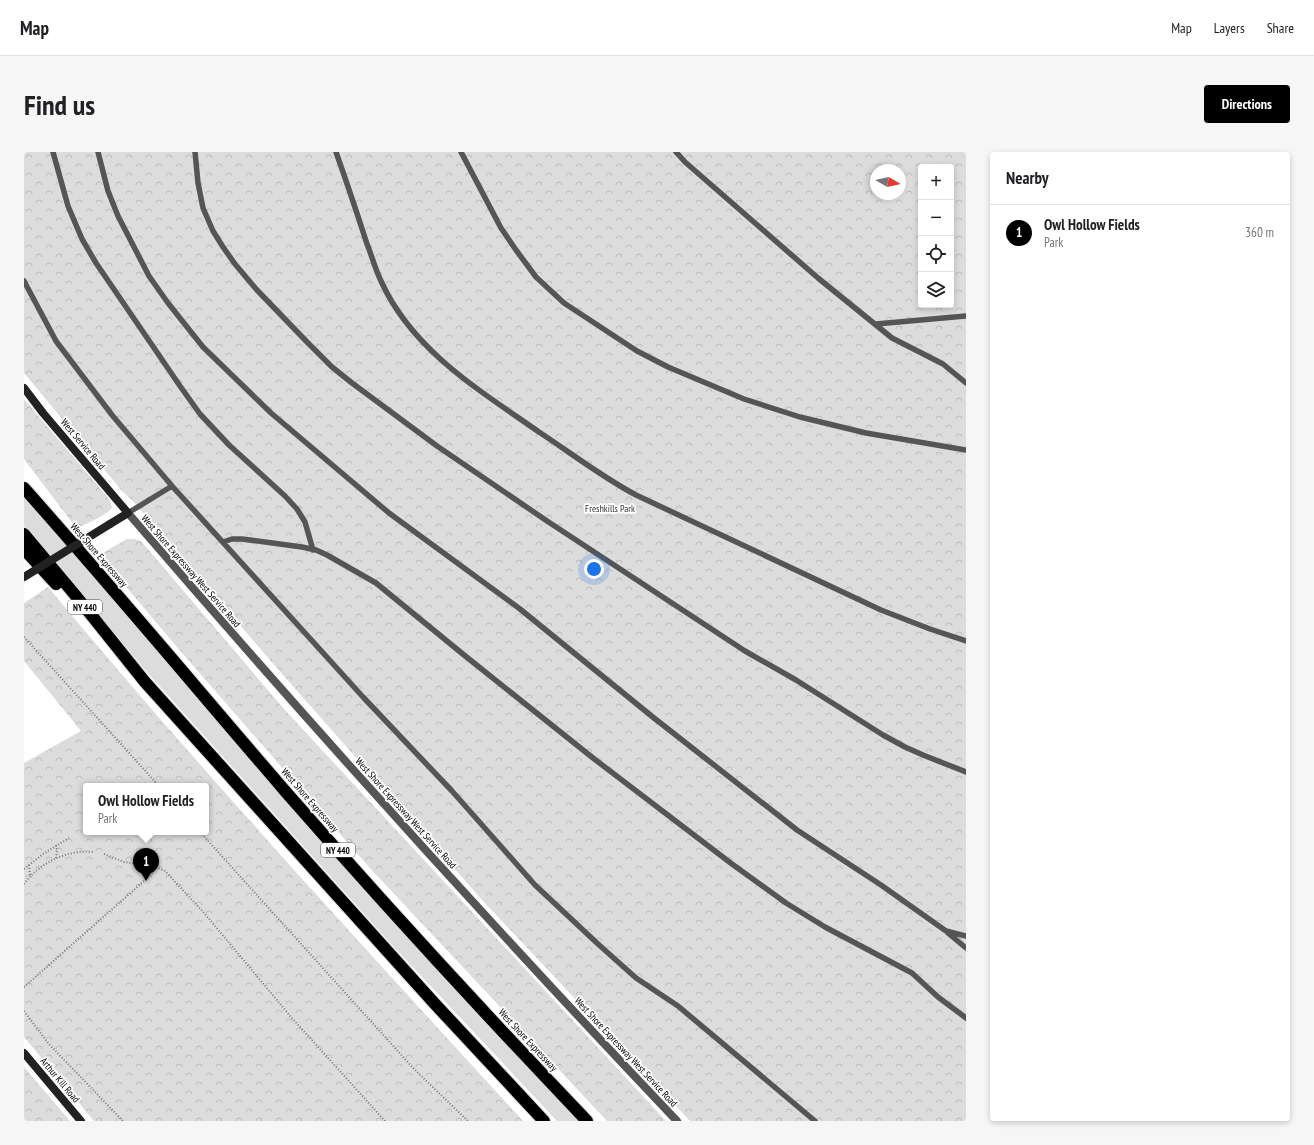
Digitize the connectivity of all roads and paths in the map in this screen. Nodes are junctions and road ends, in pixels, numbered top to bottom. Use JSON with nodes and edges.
{"nodes":[{"id":1,"x":53,"y":152,"type":"edge"},
{"id":2,"x":98,"y":152,"type":"edge"},
{"id":3,"x":195,"y":152,"type":"edge"},
{"id":4,"x":336,"y":152,"type":"edge"},
{"id":5,"x":461,"y":152,"type":"edge"},
{"id":6,"x":676,"y":152,"type":"edge"},
{"id":7,"x":24,"y":281,"type":"edge"},
{"id":8,"x":966,"y":316,"type":"edge"},
{"id":9,"x":876,"y":324,"type":"junction"},
{"id":10,"x":966,"y":383,"type":"edge"},
{"id":11,"x":24,"y":388,"type":"edge"},
{"id":12,"x":966,"y":450,"type":"edge"},
{"id":13,"x":24,"y":478,"type":"edge"},
{"id":14,"x":172,"y":486,"type":"junction"},
{"id":15,"x":24,"y":488,"type":"edge"},
{"id":16,"x":128,"y":513,"type":"junction"},
{"id":17,"x":24,"y":534,"type":"edge"},
{"id":18,"x":223,"y":542,"type":"junction"},
{"id":19,"x":24,"y":549,"type":"edge"},
{"id":20,"x":312,"y":550,"type":"junction"},
{"id":21,"x":98,"y":571,"type":"junction"},
{"id":22,"x":24,"y":577,"type":"edge"},
{"id":23,"x":24,"y":637,"type":"edge"},
{"id":24,"x":966,"y":641,"type":"edge"},
{"id":25,"x":145,"y":682,"type":"junction"},
{"id":26,"x":966,"y":772,"type":"edge"},
{"id":27,"x":155,"y":783,"type":"edge"},
{"id":28,"x":203,"y":835,"type":"edge"},
{"id":29,"x":69,"y":838,"type":"dead end"},
{"id":30,"x":56,"y":845,"type":"junction"},
{"id":31,"x":93,"y":852,"type":"dead end"},
{"id":32,"x":104,"y":854,"type":"dead end"},
{"id":33,"x":56,"y":858,"type":"junction"},
{"id":34,"x":28,"y":865,"type":"junction"},
{"id":35,"x":153,"y":865,"type":"junction"},
{"id":36,"x":24,"y":869,"type":"edge"},
{"id":37,"x":30,"y":877,"type":"junction"},
{"id":38,"x":24,"y":884,"type":"edge"},
{"id":39,"x":946,"y":931,"type":"junction"},
{"id":40,"x":966,"y":936,"type":"edge"},
{"id":41,"x":966,"y":948,"type":"edge"},
{"id":42,"x":24,"y":986,"type":"edge"},
{"id":43,"x":24,"y":1011,"type":"edge"},
{"id":44,"x":966,"y":1018,"type":"edge"},
{"id":45,"x":24,"y":1053,"type":"edge"},
{"id":46,"x":81,"y":1121,"type":"edge"},
{"id":47,"x":123,"y":1121,"type":"edge"},
{"id":48,"x":385,"y":1121,"type":"edge"},
{"id":49,"x":468,"y":1121,"type":"edge"},
{"id":50,"x":544,"y":1121,"type":"edge"},
{"id":51,"x":587,"y":1121,"type":"edge"},
{"id":52,"x":677,"y":1121,"type":"edge"},
{"id":53,"x":815,"y":1121,"type":"edge"}],
"edges":[{"from":1,"to":20,"type":"lane"},
{"from":2,"to":39,"type":"lane"},
{"from":3,"to":26,"type":"lane"},
{"from":4,"to":24,"type":"lane"},
{"from":5,"to":12,"type":"lane"},
{"from":6,"to":9,"type":"lane"},
{"from":7,"to":14,"type":"lane"},
{"from":8,"to":9,"type":"lane"},
{"from":9,"to":10,"type":"lane"},
{"from":11,"to":16,"type":"street","name":"West Service Road"},
{"from":13,"to":21,"type":"highway"},
{"from":14,"to":16,"type":"lane"},
{"from":14,"to":18,"type":"lane"},
{"from":15,"to":21,"type":"highway","name":"West Shore Expressway","number":"NY 440"},
{"from":16,"to":22,"type":"street","bridge":true},
{"from":16,"to":52,"type":"street","name":"West Shore Expressway West Service Road"},
{"from":17,"to":25,"type":"highway","number":"NY 440"},
{"from":18,"to":20,"type":"lane"},
{"from":18,"to":53,"type":"lane"},
{"from":19,"to":25,"type":"highway"},
{"from":20,"to":44,"type":"lane"},
{"from":21,"to":51,"type":"highway","name":"West Shore Expressway","number":"NY 440"},
{"from":23,"to":27,"type":"path"},
{"from":25,"to":50,"type":"highway","number":"NY 440"},
{"from":28,"to":49,"type":"path"},
{"from":29,"to":30,"type":"path"},
{"from":30,"to":33,"type":"path"},
{"from":30,"to":34,"type":"path"},
{"from":31,"to":33,"type":"path"},
{"from":32,"to":35,"type":"path"},
{"from":33,"to":37,"type":"path"},
{"from":34,"to":36,"type":"path"},
{"from":34,"to":37,"type":"path"},
{"from":35,"to":42,"type":"path"},
{"from":35,"to":48,"type":"path"},
{"from":37,"to":38,"type":"path"},
{"from":39,"to":40,"type":"lane"},
{"from":39,"to":41,"type":"lane"},
{"from":43,"to":47,"type":"path"},
{"from":45,"to":46,"type":"street","name":"Arthur Kill Road"}]}
